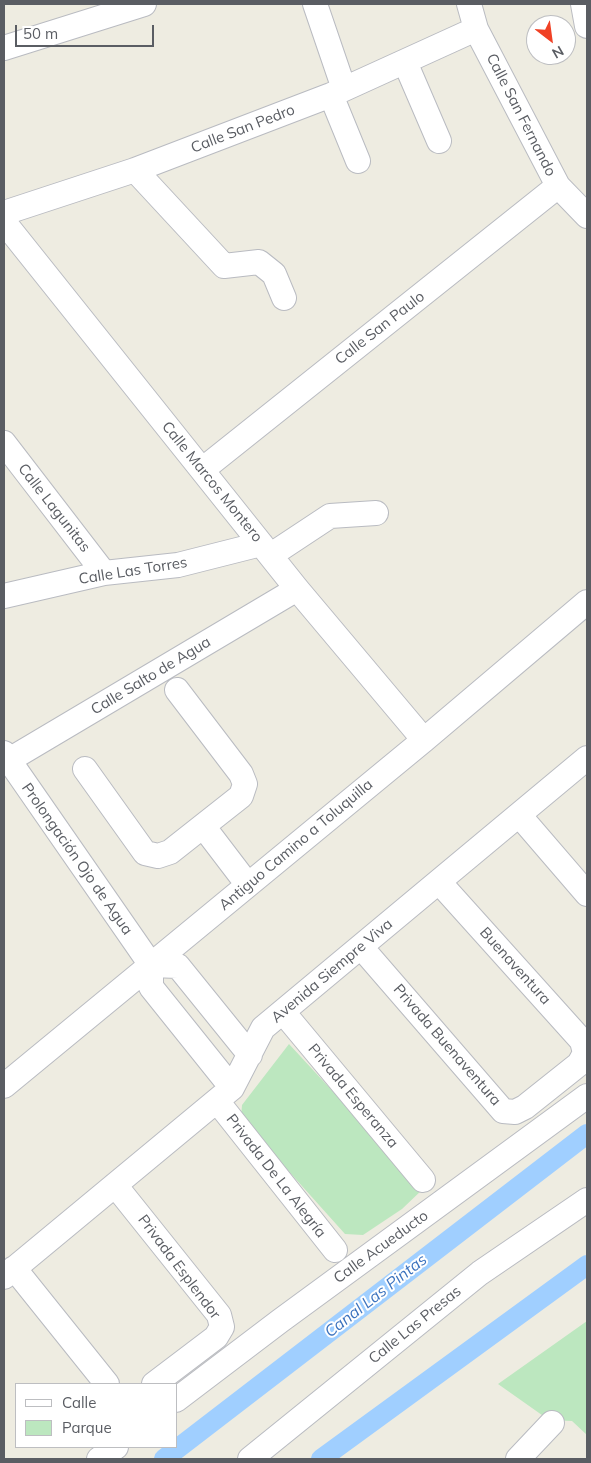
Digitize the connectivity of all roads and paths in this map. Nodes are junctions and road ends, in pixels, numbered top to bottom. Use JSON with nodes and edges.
{"nodes":[{"id":1,"x":144,"y":4,"type":"edge"},
{"id":2,"x":315,"y":4,"type":"edge"},
{"id":3,"x":469,"y":4,"type":"edge"},
{"id":4,"x":583,"y":4,"type":"edge"},
{"id":5,"x":587,"y":26,"type":"edge"},
{"id":6,"x":476,"y":29,"type":"junction"},
{"id":7,"x":4,"y":48,"type":"edge"},
{"id":8,"x":406,"y":62,"type":"junction"},
{"id":9,"x":337,"y":92,"type":"junction"},
{"id":10,"x":439,"y":142,"type":"dead end"},
{"id":11,"x":358,"y":161,"type":"dead end"},
{"id":12,"x":135,"y":170,"type":"junction"},
{"id":13,"x":558,"y":186,"type":"junction"},
{"id":14,"x":4,"y":213,"type":"edge"},
{"id":15,"x":587,"y":216,"type":"edge"},
{"id":16,"x":4,"y":222,"type":"edge"},
{"id":17,"x":284,"y":298,"type":"dead end"},
{"id":18,"x":4,"y":443,"type":"edge"},
{"id":19,"x":202,"y":470,"type":"junction"},
{"id":20,"x":376,"y":512,"type":"dead end"},
{"id":21,"x":266,"y":550,"type":"junction"},
{"id":22,"x":104,"y":573,"type":"junction"},
{"id":23,"x":298,"y":590,"type":"junction"},
{"id":24,"x":4,"y":596,"type":"edge"},
{"id":25,"x":587,"y":602,"type":"edge"},
{"id":26,"x":177,"y":690,"type":"dead end"},
{"id":27,"x":424,"y":740,"type":"junction"},
{"id":28,"x":587,"y":758,"type":"edge"},
{"id":29,"x":5,"y":759,"type":"edge"},
{"id":30,"x":85,"y":769,"type":"dead end"},
{"id":31,"x":519,"y":815,"type":"junction"},
{"id":32,"x":203,"y":826,"type":"junction"},
{"id":33,"x":439,"y":882,"type":"junction"},
{"id":34,"x":248,"y":885,"type":"junction"},
{"id":35,"x":587,"y":894,"type":"edge"},
{"id":36,"x":361,"y":947,"type":"junction"},
{"id":37,"x":151,"y":965,"type":"junction"},
{"id":38,"x":283,"y":1012,"type":"junction"},
{"id":39,"x":585,"y":1053,"type":"joint"},
{"id":40,"x":250,"y":1055,"type":"junction"},
{"id":41,"x":4,"y":1086,"type":"edge"},
{"id":42,"x":225,"y":1095,"type":"junction"},
{"id":43,"x":587,"y":1096,"type":"edge"},
{"id":44,"x":424,"y":1180,"type":"dead end"},
{"id":45,"x":115,"y":1185,"type":"junction"},
{"id":46,"x":587,"y":1200,"type":"edge"},
{"id":47,"x":335,"y":1250,"type":"dead end"},
{"id":48,"x":9,"y":1272,"type":"edge"},
{"id":49,"x":106,"y":1383,"type":"edge"},
{"id":50,"x":155,"y":1383,"type":"edge"},
{"id":51,"x":178,"y":1398,"type":"edge"},
{"id":52,"x":552,"y":1423,"type":"dead end"},
{"id":53,"x":115,"y":1448,"type":"edge"},
{"id":54,"x":99,"y":1459,"type":"edge"},
{"id":55,"x":250,"y":1459,"type":"edge"},
{"id":56,"x":518,"y":1459,"type":"edge"}],
"edges":[{"from":1,"to":7,"type":"street"},
{"from":2,"to":9,"type":"street"},
{"from":3,"to":6,"type":"street","name":"Calle San Fernando"},
{"from":4,"to":5,"type":"street"},
{"from":6,"to":8,"type":"street","name":"Calle San Pedro"},
{"from":6,"to":13,"type":"street","name":"Calle San Fernando"},
{"from":8,"to":9,"type":"street","name":"Calle San Pedro"},
{"from":8,"to":10,"type":"street"},
{"from":9,"to":11,"type":"street"},
{"from":9,"to":12,"type":"street","name":"Calle San Pedro"},
{"from":12,"to":14,"type":"street","name":"Calle San Pedro"},
{"from":12,"to":17,"type":"street"},
{"from":13,"to":15,"type":"street","name":"Calle San Fernando"},
{"from":13,"to":19,"type":"street","name":"Calle San Paulo"},
{"from":16,"to":19,"type":"street","name":"Calle Marcos Montero"},
{"from":18,"to":22,"type":"street","name":"Calle Lagunitas"},
{"from":19,"to":21,"type":"street","name":"Calle Marcos Montero"},
{"from":20,"to":21,"type":"street","name":"Calle Las Torres"},
{"from":21,"to":22,"type":"street","name":"Calle Las Torres"},
{"from":21,"to":23,"type":"street","name":"Calle Marcos Montero"},
{"from":22,"to":24,"type":"street","name":"Calle Las Torres"},
{"from":23,"to":27,"type":"street","name":"Calle Marcos Montero"},
{"from":23,"to":29,"type":"street","name":"Calle Salto de Agua"},
{"from":25,"to":27,"type":"street","name":"Antiguo Camino a Toluquilla"},
{"from":26,"to":32,"type":"street"},
{"from":27,"to":34,"type":"street","name":"Antiguo Camino a Toluquilla"},
{"from":28,"to":31,"type":"street","name":"Avenida Siempre Viva"},
{"from":29,"to":37,"type":"street","name":"Prolongación Ojo de Agua"},
{"from":30,"to":32,"type":"street"},
{"from":31,"to":33,"type":"street","name":"Avenida Siempre Viva"},
{"from":31,"to":35,"type":"street"},
{"from":32,"to":34,"type":"street"},
{"from":33,"to":36,"type":"street","name":"Avenida Siempre Viva"},
{"from":33,"to":39,"type":"street","name":"Buenaventura"},
{"from":34,"to":37,"type":"street","name":"Antiguo Camino a Toluquilla"},
{"from":36,"to":38,"type":"street","name":"Avenida Siempre Viva"},
{"from":36,"to":39,"type":"street","name":"Privada Buenaventura"},
{"from":37,"to":40,"type":"street"},
{"from":37,"to":41,"type":"street","name":"Antiguo Camino a Toluquilla"},
{"from":37,"to":42,"type":"street"},
{"from":38,"to":40,"type":"street","name":"Avenida Siempre Viva"},
{"from":38,"to":44,"type":"street","name":"Privada Esperanza"},
{"from":40,"to":42,"type":"street","name":"Avenida Siempre Viva"},
{"from":42,"to":45,"type":"street","name":"Avenida Siempre Viva"},
{"from":42,"to":47,"type":"street","name":"Privada De La Alegría"},
{"from":43,"to":51,"type":"street","name":"Calle Acueducto"},
{"from":45,"to":48,"type":"street","name":"Avenida Siempre Viva"},
{"from":45,"to":50,"type":"street","name":"Privada Esplendor"},
{"from":46,"to":55,"type":"street","name":"Calle Las Presas"},
{"from":48,"to":49,"type":"street"},
{"from":52,"to":56,"type":"street"},
{"from":53,"to":54,"type":"street"}]}
